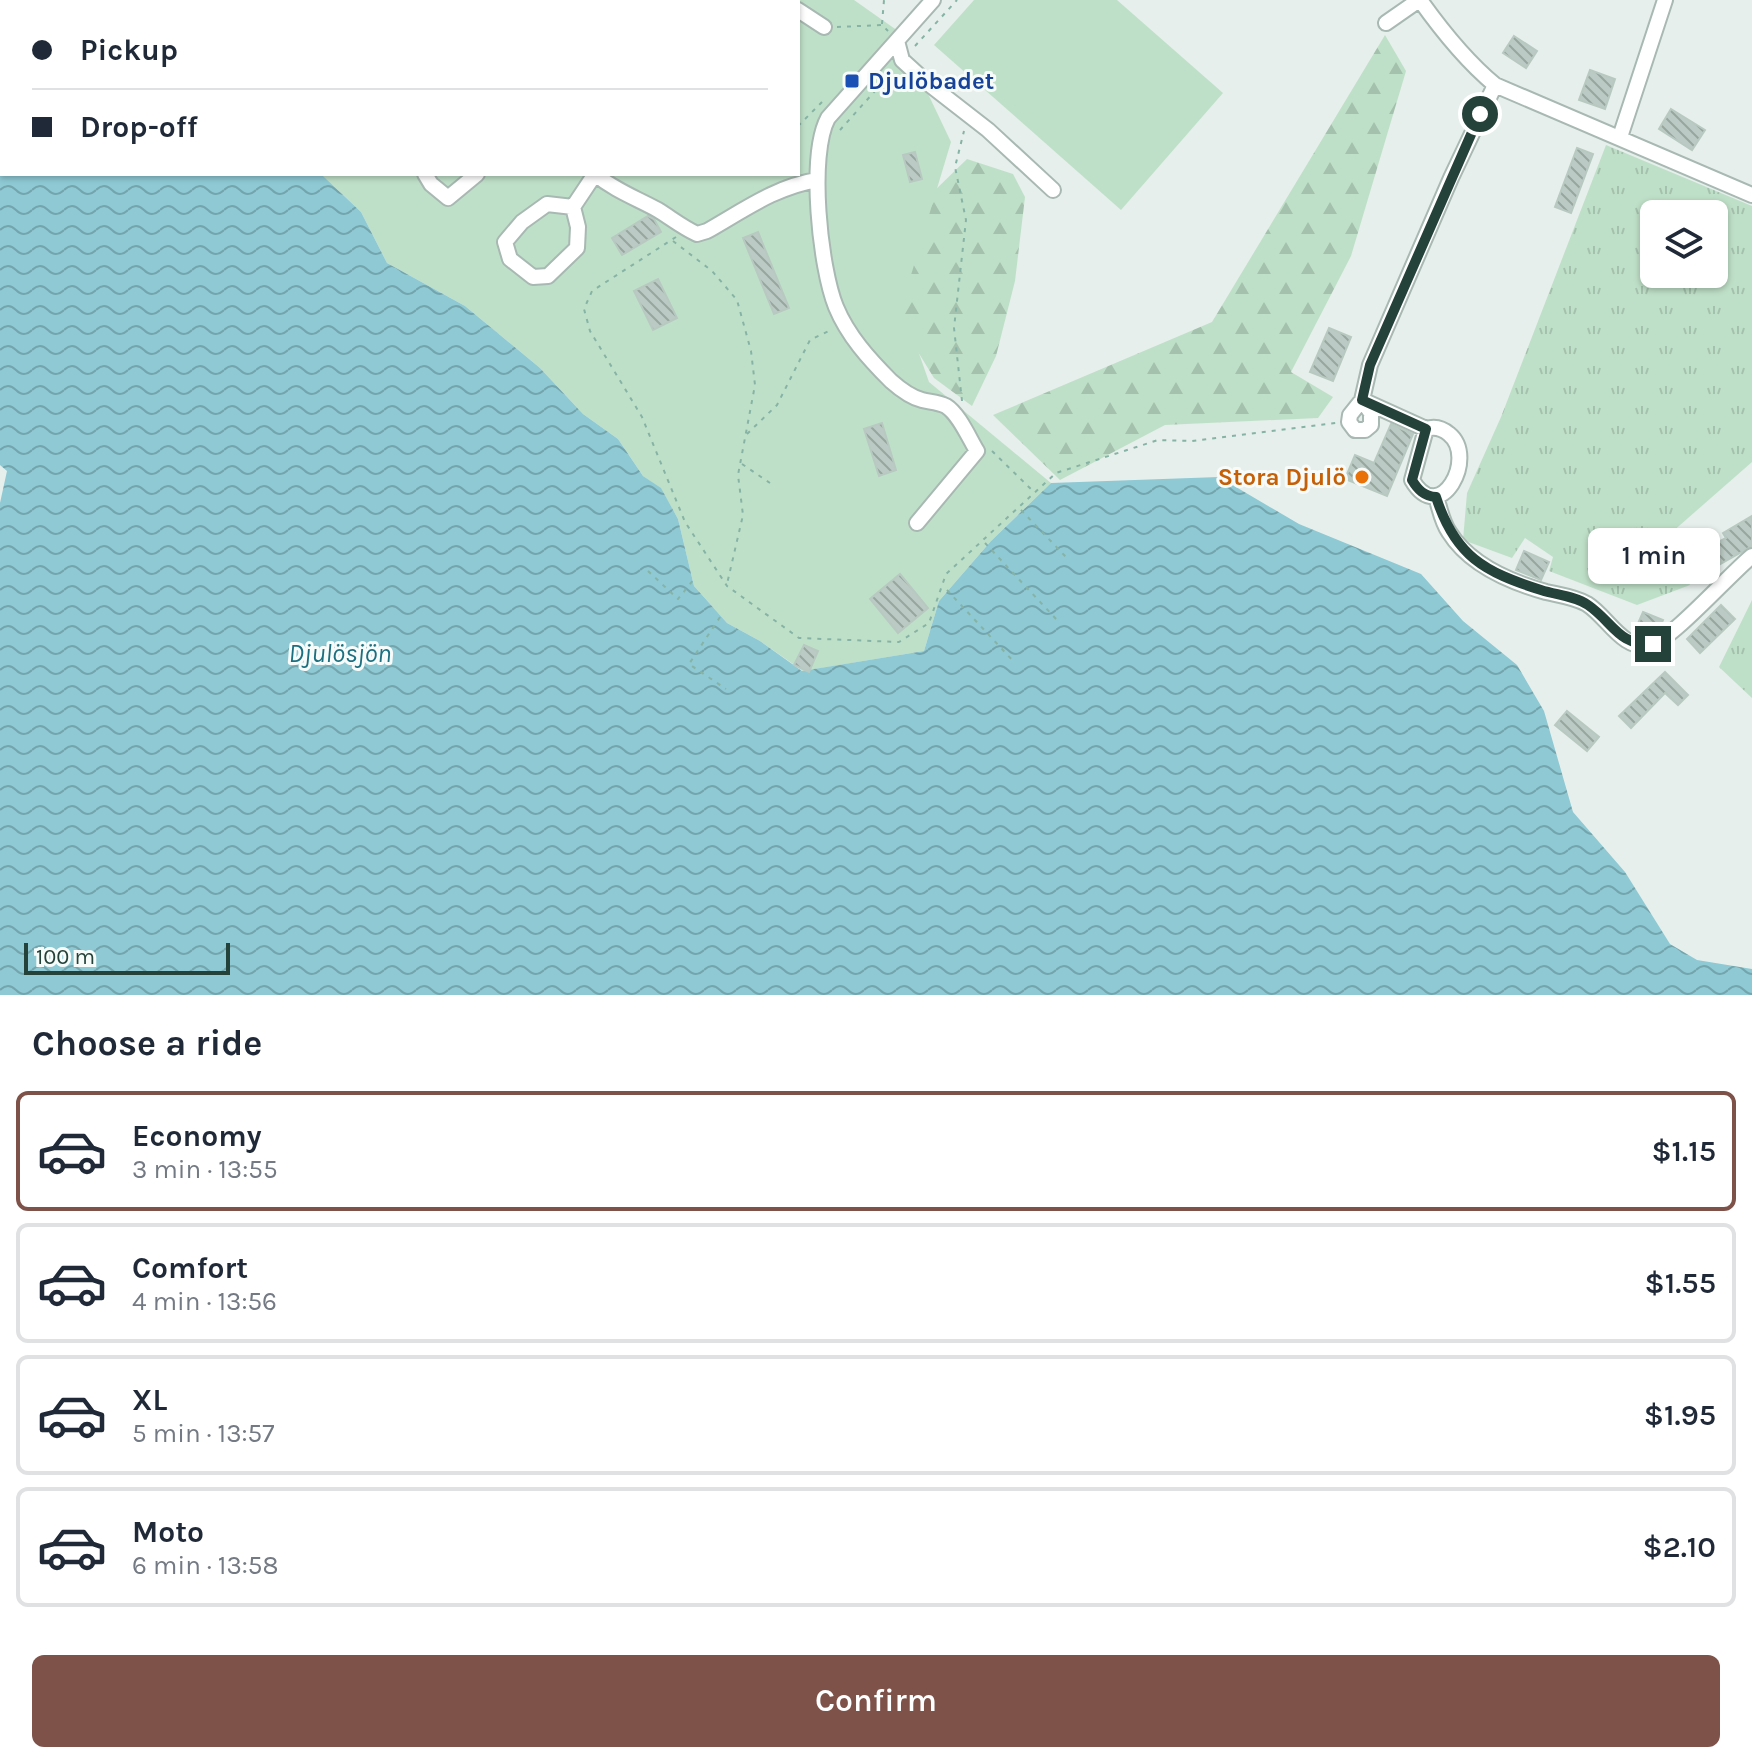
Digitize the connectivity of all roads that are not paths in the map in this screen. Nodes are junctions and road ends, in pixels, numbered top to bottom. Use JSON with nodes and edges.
{"nodes":[{"id":1,"x":933,"y":0,"type":"edge"},
{"id":2,"x":1420,"y":0,"type":"edge"},
{"id":3,"x":1665,"y":0,"type":"edge"},
{"id":4,"x":800,"y":11,"type":"edge"},
{"id":5,"x":1386,"y":23,"type":"dead end"},
{"id":6,"x":824,"y":27,"type":"road end"},
{"id":7,"x":897,"y":41,"type":"junction"},
{"id":8,"x":1495,"y":85,"type":"junction"},
{"id":9,"x":1620,"y":137,"type":"junction"},
{"id":10,"x":426,"y":176,"type":"edge"},
{"id":11,"x":475,"y":176,"type":"edge"},
{"id":12,"x":594,"y":176,"type":"edge"},
{"id":13,"x":598,"y":176,"type":"edge"},
{"id":14,"x":817,"y":180,"type":"junction"},
{"id":15,"x":1053,"y":190,"type":"dead end"},
{"id":16,"x":1752,"y":195,"type":"edge"},
{"id":17,"x":573,"y":207,"type":"junction"},
{"id":18,"x":1362,"y":400,"type":"junction"},
{"id":19,"x":1426,"y":429,"type":"junction"},
{"id":20,"x":1436,"y":497,"type":"junction"},
{"id":21,"x":917,"y":523,"type":"dead end"},
{"id":22,"x":1752,"y":556,"type":"edge"}],
"edges":[{"from":1,"to":7,"type":"street"},
{"from":2,"to":5,"type":"street"},
{"from":2,"to":8,"type":"street"},
{"from":3,"to":9,"type":"street"},
{"from":4,"to":6,"type":"street"},
{"from":7,"to":14,"type":"street"},
{"from":7,"to":15,"type":"street"},
{"from":8,"to":9,"type":"street"},
{"from":8,"to":18,"type":"street"},
{"from":9,"to":16,"type":"street"},
{"from":10,"to":11,"type":"street"},
{"from":12,"to":17,"type":"street"},
{"from":13,"to":14,"type":"street"},
{"from":14,"to":21,"type":"street"},
{"from":17,"to":17,"type":"street"},
{"from":18,"to":18,"type":"street"},
{"from":18,"to":19,"type":"street"},
{"from":19,"to":20,"type":"street"},
{"from":19,"to":20,"type":"street"},
{"from":20,"to":22,"type":"street"}]}
